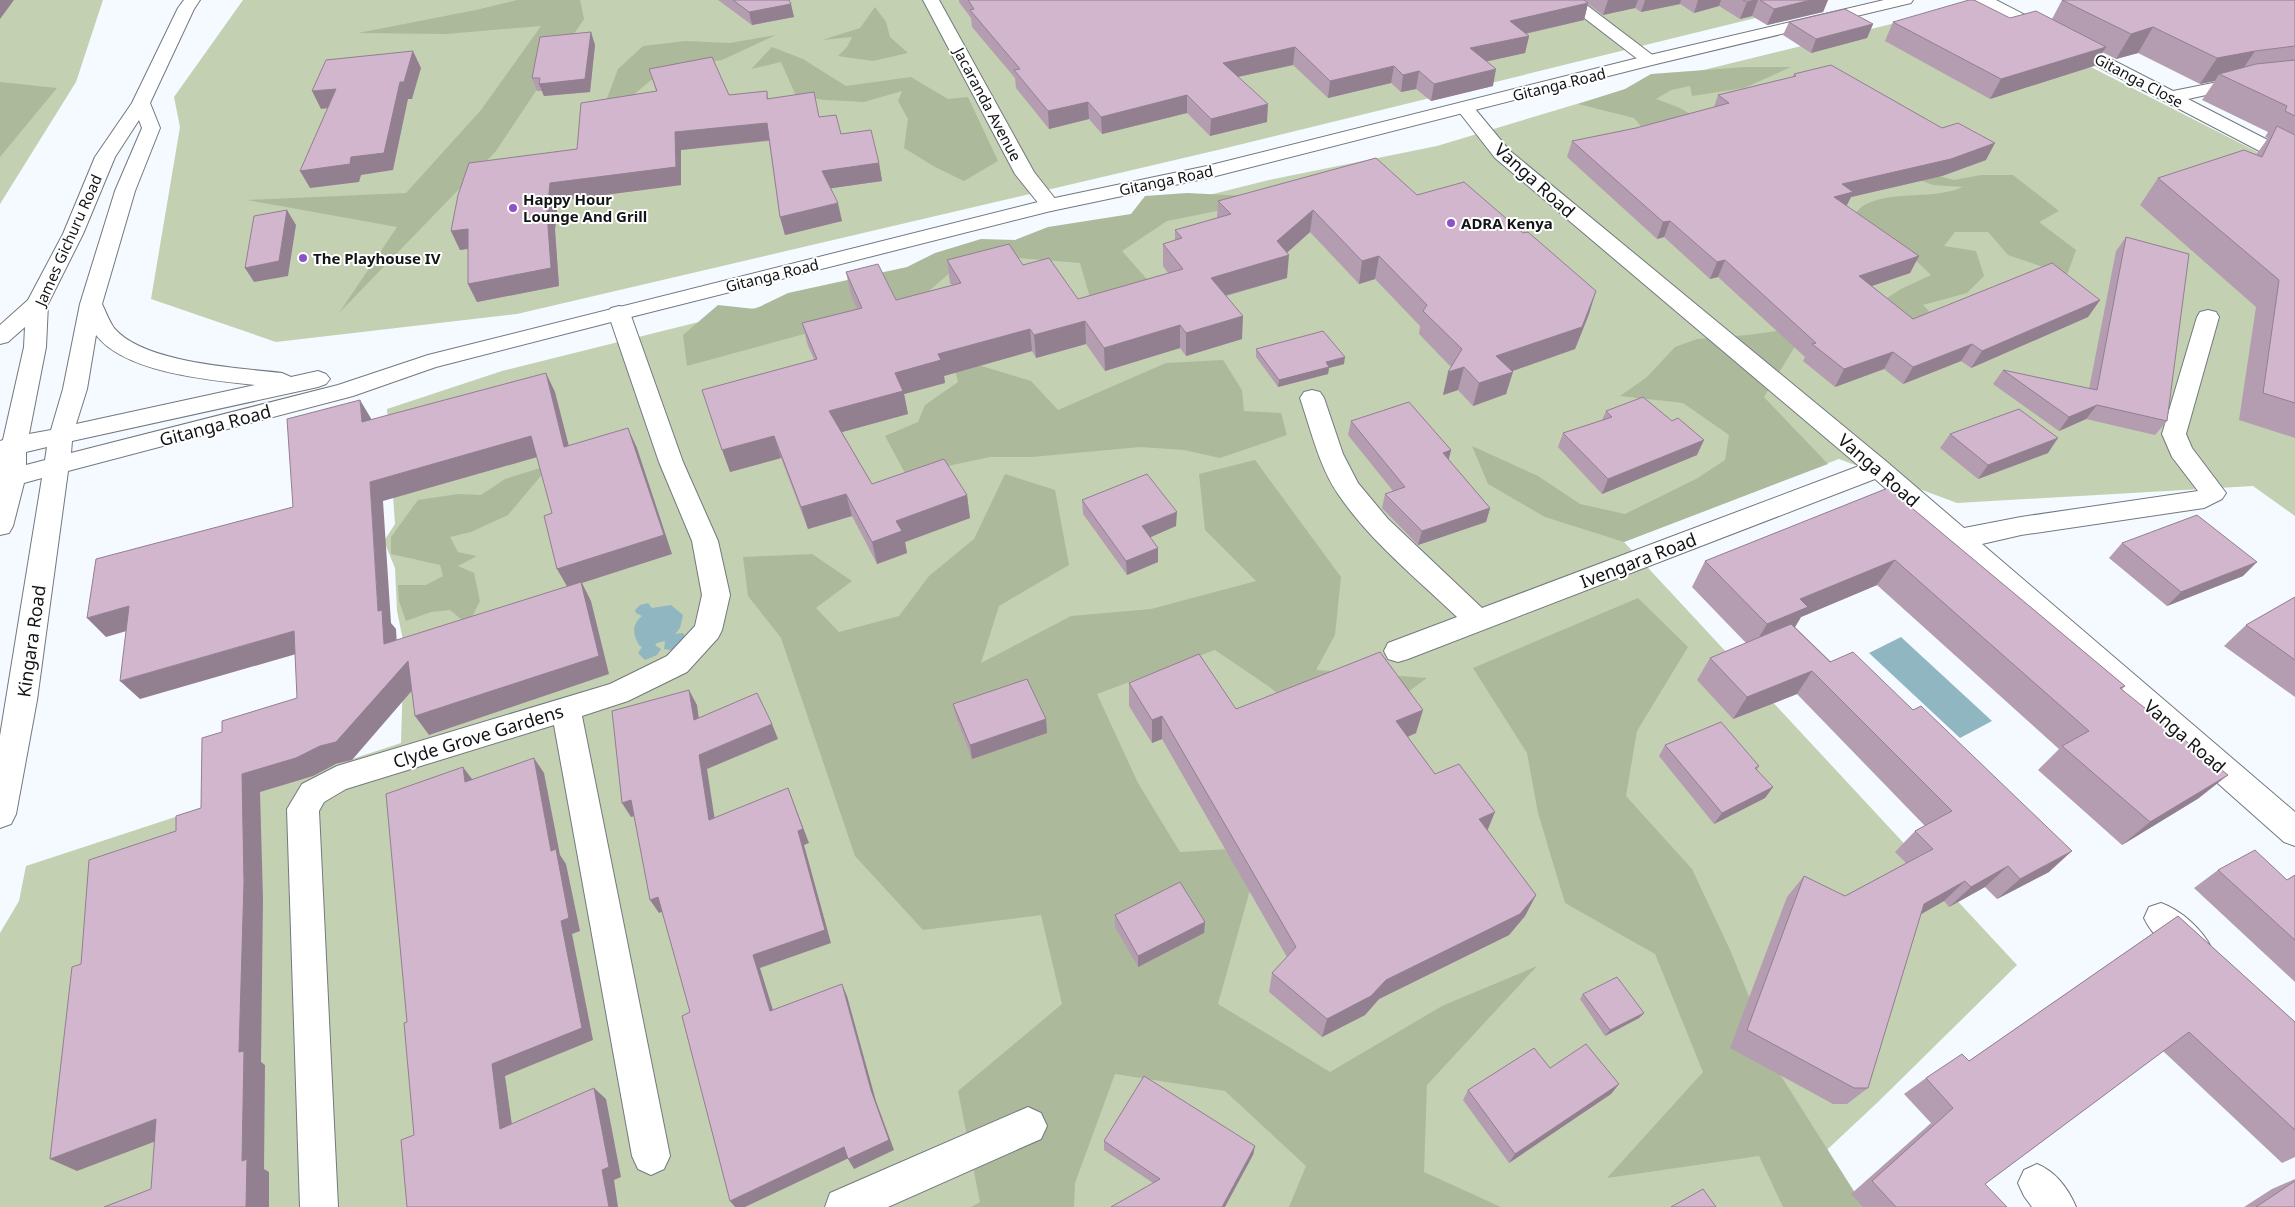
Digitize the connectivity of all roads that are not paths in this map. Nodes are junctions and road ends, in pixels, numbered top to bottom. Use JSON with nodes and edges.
{"nodes":[{"id":1,"x":192,"y":0,"type":"edge"},
{"id":2,"x":930,"y":0,"type":"edge"},
{"id":3,"x":1569,"y":0,"type":"edge"},
{"id":4,"x":1905,"y":0,"type":"edge"},
{"id":5,"x":1983,"y":0,"type":"edge"},
{"id":6,"x":1650,"y":60,"type":"junction"},
{"id":7,"x":2295,"y":76,"type":"edge"},
{"id":8,"x":2171,"y":97,"type":"junction"},
{"id":9,"x":141,"y":103,"type":"junction"},
{"id":10,"x":1465,"y":108,"type":"junction"},
{"id":11,"x":2295,"y":162,"type":"edge"},
{"id":12,"x":1050,"y":205,"type":"junction"},
{"id":13,"x":37,"y":304,"type":"junction"},
{"id":14,"x":91,"y":304,"type":"junction"},
{"id":15,"x":619,"y":313,"type":"junction"},
{"id":16,"x":2208,"y":317,"type":"dead end"},
{"id":17,"x":0,"y":337,"type":"edge"},
{"id":18,"x":428,"y":362,"type":"junction"},
{"id":19,"x":300,"y":383,"type":"junction"},
{"id":20,"x":1312,"y":398,"type":"dead end"},
{"id":21,"x":61,"y":435,"type":"junction"},
{"id":22,"x":7,"y":448,"type":"edge"},
{"id":23,"x":56,"y":467,"type":"junction"},
{"id":24,"x":1878,"y":468,"type":"junction"},
{"id":25,"x":6,"y":478,"type":"edge"},
{"id":26,"x":0,"y":526,"type":"edge"},
{"id":27,"x":1959,"y":538,"type":"junction"},
{"id":28,"x":1478,"y":621,"type":"junction"},
{"id":29,"x":1398,"y":651,"type":"dead end"},
{"id":30,"x":566,"y":709,"type":"junction"},
{"id":31,"x":0,"y":814,"type":"edge"},
{"id":32,"x":2295,"y":832,"type":"edge"},
{"id":33,"x":2161,"y":918,"type":"dead end"},
{"id":34,"x":2217,"y":969,"type":"edge"},
{"id":35,"x":1028,"y":1126,"type":"dead end"},
{"id":36,"x":651,"y":1156,"type":"dead end"},
{"id":37,"x":319,"y":1207,"type":"edge"},
{"id":38,"x":844,"y":1207,"type":"edge"}],
"edges":[{"from":1,"to":9,"type":"street","name":"James Gichuru Road"},
{"from":2,"to":12,"type":"street","name":"Jacaranda Avenue"},
{"from":3,"to":6,"type":"street"},
{"from":4,"to":6,"type":"street","name":"Gitanga Road"},
{"from":5,"to":8,"type":"street","name":"Gitanga Close"},
{"from":6,"to":10,"type":"street","name":"Gitanga Road"},
{"from":7,"to":8,"type":"street"},
{"from":8,"to":11,"type":"street","name":"Gitanga Close"},
{"from":9,"to":13,"type":"street","name":"James Gichuru Road"},
{"from":9,"to":14,"type":"street","name":"James Gichuru Road"},
{"from":10,"to":12,"type":"street","name":"Gitanga Road"},
{"from":10,"to":24,"type":"street","name":"Vanga Road"},
{"from":12,"to":15,"type":"street","name":"Gitanga Road"},
{"from":13,"to":17,"type":"street"},
{"from":13,"to":22,"type":"street","name":"James Gichuru Road"},
{"from":14,"to":19,"type":"street"},
{"from":14,"to":21,"type":"street","name":"James Gichuru Road"},
{"from":15,"to":18,"type":"street","name":"Gitanga Road"},
{"from":15,"to":30,"type":"street","name":"Clyde Grove Gardens"},
{"from":16,"to":27,"type":"street"},
{"from":18,"to":19,"type":"street","name":"Gitanga Road"},
{"from":18,"to":23,"type":"street","name":"Gitanga Road"},
{"from":19,"to":21,"type":"street","name":"Gitanga Road"},
{"from":20,"to":28,"type":"street"},
{"from":21,"to":22,"type":"street","name":"Gitanga Road"},
{"from":21,"to":23,"type":"street","name":"James Gichuru Road"},
{"from":22,"to":25,"type":"street","name":"James Gichuru Road"},
{"from":23,"to":25,"type":"street","name":"Gitanga Road"},
{"from":23,"to":31,"type":"street","name":"Kingara Road"},
{"from":24,"to":27,"type":"street","name":"Vanga Road"},
{"from":24,"to":28,"type":"street","name":"Ivengara Road"},
{"from":25,"to":26,"type":"street"},
{"from":27,"to":32,"type":"street","name":"Vanga Road"},
{"from":28,"to":29,"type":"street","name":"Ivengara Road"},
{"from":30,"to":36,"type":"street"},
{"from":30,"to":37,"type":"street","name":"Clyde Grove Gardens"},
{"from":33,"to":34,"type":"street"},
{"from":35,"to":38,"type":"street"}]}
